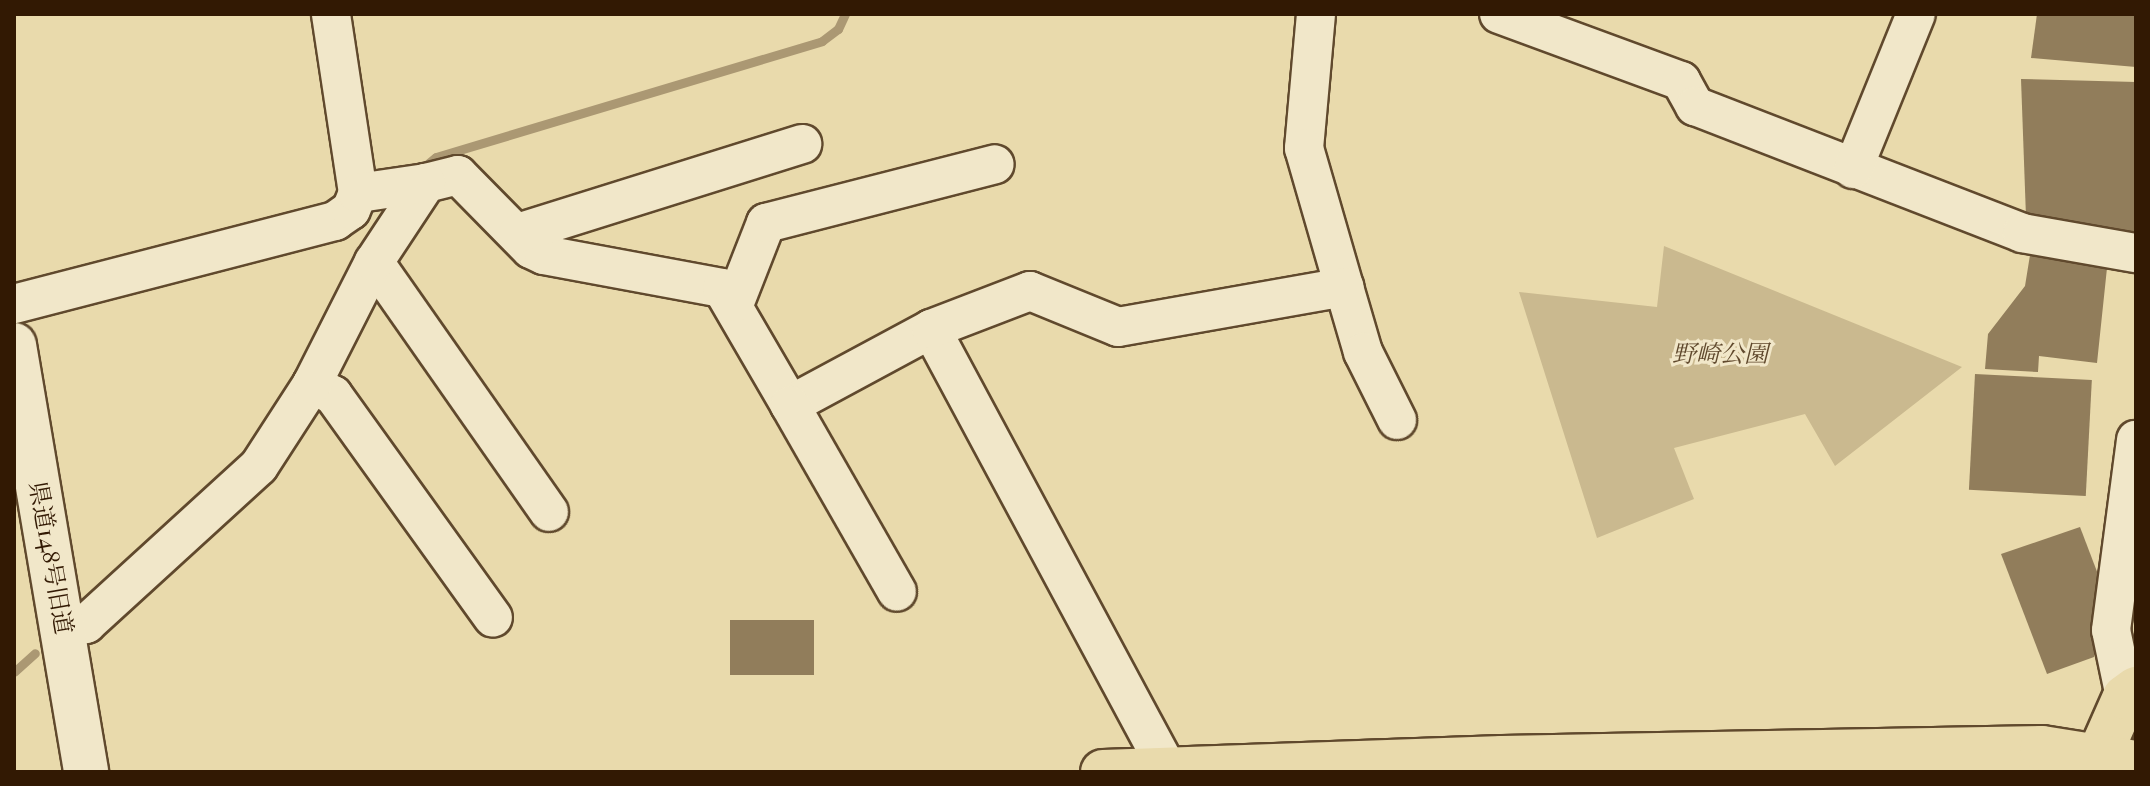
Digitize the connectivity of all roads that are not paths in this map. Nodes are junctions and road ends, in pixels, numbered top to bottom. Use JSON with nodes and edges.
{"nodes":[{"id":1,"x":331,"y":14,"type":"edge"},
{"id":2,"x":1316,"y":14,"type":"edge"},
{"id":3,"x":1499,"y":14,"type":"edge"},
{"id":4,"x":1916,"y":14,"type":"edge"},
{"id":5,"x":802,"y":144,"type":"dead end"},
{"id":6,"x":995,"y":164,"type":"dead end"},
{"id":7,"x":1853,"y":169,"type":"junction"},
{"id":8,"x":423,"y":184,"type":"junction"},
{"id":9,"x":369,"y":192,"type":"junction"},
{"id":10,"x":518,"y":233,"type":"junction"},
{"id":11,"x":2136,"y":253,"type":"edge"},
{"id":12,"x":374,"y":262,"type":"junction"},
{"id":13,"x":1344,"y":287,"type":"junction"},
{"id":14,"x":735,"y":302,"type":"junction"},
{"id":15,"x":14,"y":304,"type":"edge"},
{"id":16,"x":931,"y":329,"type":"junction"},
{"id":17,"x":14,"y":345,"type":"edge"},
{"id":18,"x":312,"y":384,"type":"junction"},
{"id":19,"x":790,"y":405,"type":"junction"},
{"id":20,"x":1397,"y":420,"type":"dead end"},
{"id":21,"x":2136,"y":440,"type":"edge"},
{"id":22,"x":549,"y":512,"type":"dead end"},
{"id":23,"x":897,"y":592,"type":"dead end"},
{"id":24,"x":493,"y":618,"type":"dead end"},
{"id":25,"x":62,"y":629,"type":"junction"},
{"id":26,"x":2131,"y":693,"type":"edge"},
{"id":27,"x":2111,"y":764,"type":"edge"},
{"id":28,"x":1168,"y":770,"type":"junction"},
{"id":29,"x":86,"y":772,"type":"edge"},
{"id":30,"x":1103,"y":772,"type":"edge"}],
"edges":[{"from":1,"to":9,"type":"street"},
{"from":2,"to":13,"type":"street"},
{"from":3,"to":7,"type":"street"},
{"from":4,"to":7,"type":"street"},
{"from":5,"to":10,"type":"street"},
{"from":6,"to":14,"type":"street"},
{"from":7,"to":11,"type":"street"},
{"from":8,"to":9,"type":"street"},
{"from":8,"to":10,"type":"street"},
{"from":8,"to":12,"type":"street"},
{"from":9,"to":15,"type":"street"},
{"from":10,"to":14,"type":"street"},
{"from":12,"to":18,"type":"street"},
{"from":12,"to":22,"type":"street"},
{"from":13,"to":16,"type":"street"},
{"from":13,"to":20,"type":"street"},
{"from":14,"to":19,"type":"street"},
{"from":16,"to":19,"type":"street"},
{"from":16,"to":28,"type":"street"},
{"from":17,"to":25,"type":"street","name":"県道148号旧道"},
{"from":18,"to":24,"type":"street"},
{"from":18,"to":25,"type":"street"},
{"from":19,"to":23,"type":"street"},
{"from":21,"to":26,"type":"street"},
{"from":25,"to":29,"type":"street","name":"県道148号旧道"},
{"from":26,"to":27,"type":"main road"},
{"from":27,"to":28,"type":"main road"},
{"from":28,"to":30,"type":"main road"}]}
